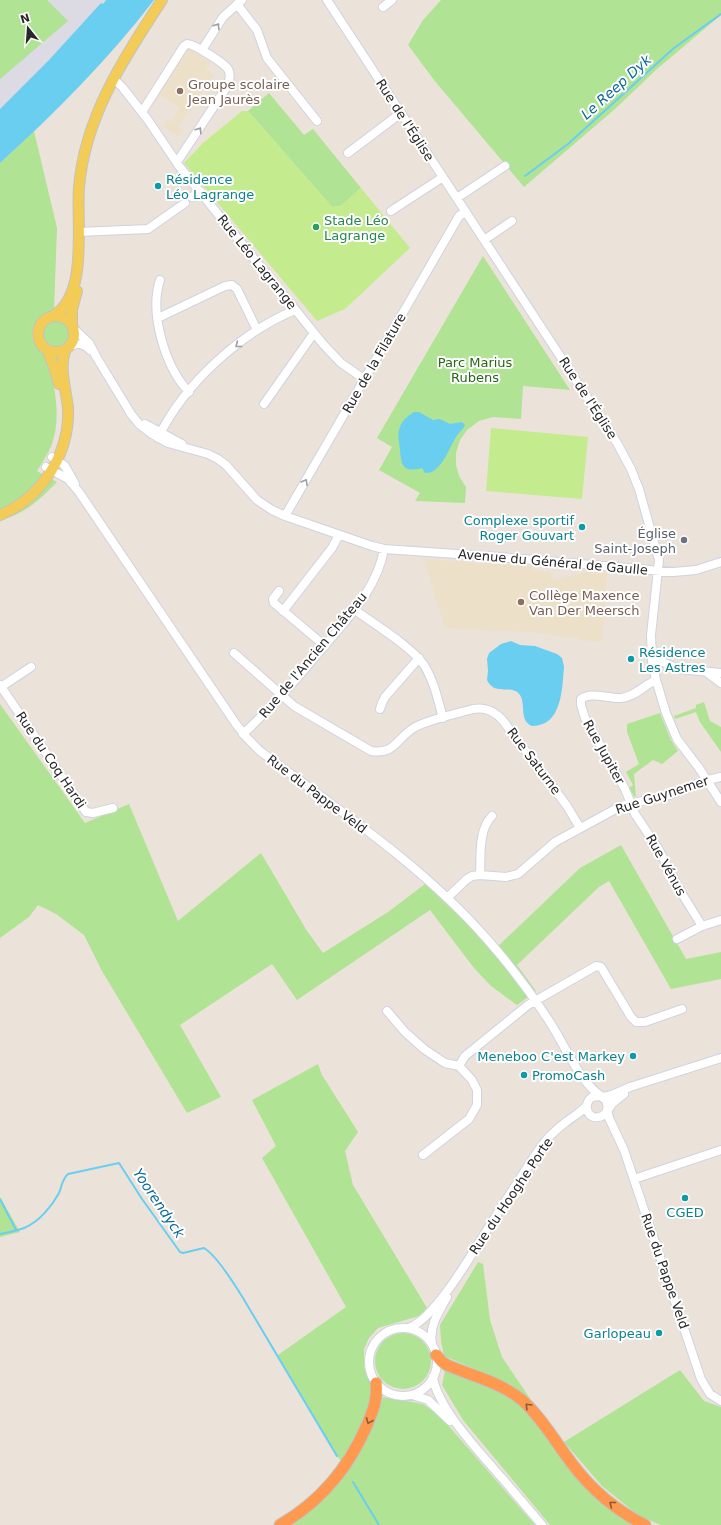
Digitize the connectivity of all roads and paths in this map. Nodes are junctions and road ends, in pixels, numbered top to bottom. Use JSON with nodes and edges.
{"nodes":[{"id":1,"x":162,"y":0,"type":"edge"},
{"id":2,"x":392,"y":0,"type":"edge"},
{"id":3,"x":329,"y":1,"type":"edge"},
{"id":4,"x":240,"y":2,"type":"edge"},
{"id":5,"x":383,"y":7,"type":"dead end"},
{"id":6,"x":202,"y":50,"type":"junction"},
{"id":7,"x":113,"y":78,"type":"junction"},
{"id":8,"x":142,"y":112,"type":"junction"},
{"id":9,"x":401,"y":113,"type":"junction"},
{"id":10,"x":317,"y":121,"type":"dead end"},
{"id":11,"x":348,"y":152,"type":"dead end"},
{"id":12,"x":177,"y":162,"type":"junction"},
{"id":13,"x":505,"y":166,"type":"dead end"},
{"id":14,"x":443,"y":178,"type":"junction"},
{"id":15,"x":200,"y":191,"type":"junction"},
{"id":16,"x":192,"y":197,"type":"dead end"},
{"id":17,"x":457,"y":198,"type":"junction"},
{"id":18,"x":184,"y":203,"type":"dead end"},
{"id":19,"x":390,"y":211,"type":"dead end"},
{"id":20,"x":466,"y":212,"type":"junction"},
{"id":21,"x":512,"y":220,"type":"dead end"},
{"id":22,"x":78,"y":232,"type":"junction"},
{"id":23,"x":484,"y":240,"type":"junction"},
{"id":24,"x":79,"y":252,"type":"junction"},
{"id":25,"x":160,"y":280,"type":"dead end"},
{"id":26,"x":295,"y":310,"type":"junction"},
{"id":27,"x":53,"y":316,"type":"junction"},
{"id":28,"x":158,"y":318,"type":"junction"},
{"id":29,"x":73,"y":327,"type":"junction"},
{"id":30,"x":257,"y":330,"type":"junction"},
{"id":31,"x":314,"y":333,"type":"junction"},
{"id":32,"x":68,"y":348,"type":"junction"},
{"id":33,"x":47,"y":350,"type":"junction"},
{"id":34,"x":97,"y":358,"type":"junction"},
{"id":35,"x":364,"y":378,"type":"junction"},
{"id":36,"x":189,"y":392,"type":"junction"},
{"id":37,"x":264,"y":404,"type":"dead end"},
{"id":38,"x":160,"y":436,"type":"junction"},
{"id":39,"x":54,"y":458,"type":"junction"},
{"id":40,"x":49,"y":468,"type":"junction"},
{"id":41,"x":79,"y":492,"type":"junction"},
{"id":42,"x":22,"y":500,"type":"junction"},
{"id":43,"x":0,"y":510,"type":"edge"},
{"id":44,"x":0,"y":515,"type":"edge"},
{"id":45,"x":285,"y":516,"type":"junction"},
{"id":46,"x":340,"y":535,"type":"junction"},
{"id":47,"x":384,"y":549,"type":"junction"},
{"id":48,"x":721,"y":562,"type":"edge"},
{"id":49,"x":659,"y":571,"type":"junction"},
{"id":50,"x":279,"y":591,"type":"dead end"},
{"id":51,"x":355,"y":610,"type":"junction"},
{"id":52,"x":283,"y":611,"type":"junction"},
{"id":53,"x":325,"y":646,"type":"junction"},
{"id":54,"x":234,"y":653,"type":"dead end"},
{"id":55,"x":419,"y":658,"type":"junction"},
{"id":56,"x":652,"y":661,"type":"junction"},
{"id":57,"x":31,"y":667,"type":"dead end"},
{"id":58,"x":705,"y":671,"type":"junction"},
{"id":59,"x":720,"y":673,"type":"edge"},
{"id":60,"x":656,"y":680,"type":"junction"},
{"id":61,"x":721,"y":683,"type":"edge"},
{"id":62,"x":1,"y":686,"type":"edge"},
{"id":63,"x":282,"y":695,"type":"junction"},
{"id":64,"x":380,"y":710,"type":"dead end"},
{"id":65,"x":443,"y":718,"type":"junction"},
{"id":66,"x":244,"y":734,"type":"junction"},
{"id":67,"x":721,"y":777,"type":"edge"},
{"id":68,"x":707,"y":780,"type":"junction"},
{"id":69,"x":721,"y":802,"type":"edge"},
{"id":70,"x":631,"y":803,"type":"junction"},
{"id":71,"x":112,"y":808,"type":"dead end"},
{"id":72,"x":492,"y":816,"type":"dead end"},
{"id":73,"x":580,"y":828,"type":"junction"},
{"id":74,"x":480,"y":875,"type":"junction"},
{"id":75,"x":448,"y":898,"type":"junction"},
{"id":76,"x":721,"y":920,"type":"edge"},
{"id":77,"x":702,"y":926,"type":"junction"},
{"id":78,"x":677,"y":939,"type":"dead end"},
{"id":79,"x":536,"y":1001,"type":"junction"},
{"id":80,"x":682,"y":1009,"type":"dead end"},
{"id":81,"x":387,"y":1011,"type":"dead end"},
{"id":82,"x":721,"y":1058,"type":"edge"},
{"id":83,"x":459,"y":1066,"type":"junction"},
{"id":84,"x":581,"y":1073,"type":"junction"},
{"id":85,"x":643,"y":1084,"type":"junction"},
{"id":86,"x":602,"y":1096,"type":"junction"},
{"id":87,"x":588,"y":1102,"type":"junction"},
{"id":88,"x":608,"y":1110,"type":"junction"},
{"id":89,"x":594,"y":1116,"type":"junction"},
{"id":90,"x":560,"y":1126,"type":"junction"},
{"id":91,"x":618,"y":1135,"type":"junction"},
{"id":92,"x":721,"y":1150,"type":"edge"},
{"id":93,"x":423,"y":1155,"type":"dead end"},
{"id":94,"x":634,"y":1179,"type":"junction"},
{"id":95,"x":463,"y":1267,"type":"junction"},
{"id":96,"x":408,"y":1328,"type":"junction"},
{"id":97,"x":434,"y":1350,"type":"junction"},
{"id":98,"x":433,"y":1377,"type":"junction"},
{"id":99,"x":376,"y":1383,"type":"junction"},
{"id":100,"x":411,"y":1395,"type":"junction"},
{"id":101,"x":721,"y":1401,"type":"edge"},
{"id":102,"x":472,"y":1443,"type":"junction"},
{"id":103,"x":280,"y":1525,"type":"edge"},
{"id":104,"x":542,"y":1525,"type":"edge"},
{"id":105,"x":645,"y":1525,"type":"edge"}],
"edges":[{"from":1,"to":7,"type":"main road"},
{"from":2,"to":5,"type":"street"},
{"from":3,"to":9,"type":"street","name":"Rue de l'Église"},
{"from":6,"to":4,"type":"street","one_way":true},
{"from":4,"to":10,"type":"street"},
{"from":6,"to":8,"type":"street"},
{"from":12,"to":6,"type":"street","one_way":true},
{"from":7,"to":8,"type":"street","name":"Rue Léo Lagrange"},
{"from":7,"to":22,"type":"main road"},
{"from":8,"to":12,"type":"street","name":"Rue Léo Lagrange"},
{"from":9,"to":11,"type":"street"},
{"from":9,"to":14,"type":"street","name":"Rue de l'Église"},
{"from":12,"to":15,"type":"street","name":"Rue Léo Lagrange"},
{"from":13,"to":17,"type":"street"},
{"from":14,"to":17,"type":"street","name":"Rue de l'Église"},
{"from":14,"to":19,"type":"street"},
{"from":15,"to":16,"type":"street"},
{"from":15,"to":26,"type":"street","name":"Rue Léo Lagrange"},
{"from":17,"to":20,"type":"street","name":"Rue de l'Église"},
{"from":18,"to":22,"type":"street"},
{"from":20,"to":23,"type":"street","name":"Rue de l'Église"},
{"from":20,"to":35,"type":"street","name":"Rue de la Filature"},
{"from":21,"to":23,"type":"street"},
{"from":22,"to":24,"type":"main road"},
{"from":23,"to":49,"type":"street","name":"Rue de l'Église"},
{"from":24,"to":27,"type":"main road"},
{"from":24,"to":29,"type":"main road"},
{"from":25,"to":28,"type":"street"},
{"from":26,"to":30,"type":"street"},
{"from":26,"to":31,"type":"street","name":"Rue Léo Lagrange"},
{"from":27,"to":29,"type":"main road"},
{"from":27,"to":33,"type":"main road"},
{"from":28,"to":30,"type":"street"},
{"from":28,"to":36,"type":"street"},
{"from":29,"to":32,"type":"main road"},
{"from":29,"to":34,"type":"street","name":"Avenue du Général de Gaulle"},
{"from":30,"to":36,"type":"street","one_way":true},
{"from":31,"to":35,"type":"street","name":"Rue Léo Lagrange"},
{"from":31,"to":37,"type":"street"},
{"from":32,"to":33,"type":"main road"},
{"from":32,"to":34,"type":"street"},
{"from":32,"to":39,"type":"main road"},
{"from":33,"to":39,"type":"main road"},
{"from":34,"to":38,"type":"street","name":"Avenue du Général de Gaulle"},
{"from":45,"to":35,"type":"street","name":"Rue de la Filature","one_way":true},
{"from":36,"to":38,"type":"street"},
{"from":38,"to":45,"type":"street","name":"Avenue du Général de Gaulle"},
{"from":39,"to":40,"type":"main road"},
{"from":39,"to":41,"type":"street","name":"Rue du Pappe Veld"},
{"from":40,"to":41,"type":"street","name":"Rue du Pappe Veld"},
{"from":40,"to":42,"type":"main road"},
{"from":41,"to":66,"type":"street","name":"Rue du Pappe Veld"},
{"from":42,"to":43,"type":"main road"},
{"from":42,"to":44,"type":"main road"},
{"from":45,"to":46,"type":"street","name":"Avenue du Général de Gaulle"},
{"from":46,"to":47,"type":"street","name":"Avenue du Général de Gaulle"},
{"from":46,"to":52,"type":"street"},
{"from":47,"to":49,"type":"street","name":"Avenue du Général de Gaulle"},
{"from":47,"to":51,"type":"street","name":"Rue de l'Ancien Château"},
{"from":48,"to":49,"type":"street","name":"Avenue du Général de Gaulle"},
{"from":49,"to":56,"type":"street","name":"Rue de l'Église"},
{"from":50,"to":52,"type":"street"},
{"from":51,"to":53,"type":"street","name":"Rue de l'Ancien Château"},
{"from":51,"to":55,"type":"street"},
{"from":52,"to":53,"type":"street"},
{"from":53,"to":63,"type":"street","name":"Rue de l'Ancien Château"},
{"from":54,"to":63,"type":"street"},
{"from":55,"to":64,"type":"street"},
{"from":55,"to":65,"type":"street"},
{"from":56,"to":58,"type":"street"},
{"from":56,"to":60,"type":"street","name":"Rue de l'Église"},
{"from":57,"to":62,"type":"street"},
{"from":58,"to":59,"type":"street"},
{"from":58,"to":61,"type":"street"},
{"from":60,"to":68,"type":"street","name":"Rue de l'Église"},
{"from":60,"to":70,"type":"street","name":"Rue Jupiter"},
{"from":62,"to":71,"type":"street","name":"Rue du Coq Hardi"},
{"from":63,"to":65,"type":"street"},
{"from":63,"to":66,"type":"street","name":"Rue de l'Ancien Château"},
{"from":65,"to":73,"type":"street","name":"Rue Saturne"},
{"from":66,"to":75,"type":"street","name":"Rue du Pappe Veld"},
{"from":67,"to":68,"type":"street","name":"Rue Guynemer"},
{"from":68,"to":69,"type":"street","name":"Rue de l'Église"},
{"from":68,"to":70,"type":"street","name":"Rue Guynemer"},
{"from":70,"to":73,"type":"street","name":"Rue Guynemer"},
{"from":70,"to":77,"type":"street","name":"Rue Vénus"},
{"from":72,"to":74,"type":"street"},
{"from":73,"to":74,"type":"street","name":"Rue Guynemer"},
{"from":74,"to":75,"type":"street","name":"Rue Guynemer"},
{"from":75,"to":79,"type":"street","name":"Rue du Pappe Veld"},
{"from":76,"to":77,"type":"street"},
{"from":77,"to":78,"type":"street"},
{"from":79,"to":80,"type":"street"},
{"from":79,"to":83,"type":"street"},
{"from":79,"to":84,"type":"street","name":"Rue du Pappe Veld"},
{"from":81,"to":83,"type":"street"},
{"from":82,"to":85,"type":"street"},
{"from":83,"to":93,"type":"street"},
{"from":84,"to":86,"type":"street","name":"Rue du Pappe Veld"},
{"from":84,"to":87,"type":"street","name":"Rue du Pappe Veld"},
{"from":85,"to":86,"type":"street"},
{"from":85,"to":88,"type":"street"},
{"from":86,"to":87,"type":"street"},
{"from":86,"to":88,"type":"street"},
{"from":87,"to":89,"type":"street"},
{"from":87,"to":90,"type":"street","name":"Rue du Hooghe Porte"},
{"from":88,"to":89,"type":"street"},
{"from":88,"to":91,"type":"street","name":"Rue du Pappe Veld"},
{"from":89,"to":90,"type":"street","name":"Rue du Hooghe Porte"},
{"from":89,"to":91,"type":"street","name":"Rue du Pappe Veld"},
{"from":90,"to":95,"type":"street","name":"Rue du Hooghe Porte"},
{"from":91,"to":94,"type":"street","name":"Rue du Pappe Veld"},
{"from":92,"to":94,"type":"street"},
{"from":94,"to":101,"type":"street","name":"Rue du Pappe Veld"},
{"from":95,"to":96,"type":"street","name":"Rue du Hooghe Porte"},
{"from":95,"to":97,"type":"street","name":"Rue du Hooghe Porte"},
{"from":96,"to":97,"type":"street"},
{"from":96,"to":99,"type":"street"},
{"from":97,"to":98,"type":"street"},
{"from":105,"to":97,"type":"highway","one_way":true},
{"from":98,"to":100,"type":"street"},
{"from":98,"to":102,"type":"street"},
{"from":99,"to":100,"type":"street"},
{"from":99,"to":103,"type":"highway","one_way":true},
{"from":100,"to":102,"type":"street"},
{"from":102,"to":104,"type":"street"}]}
